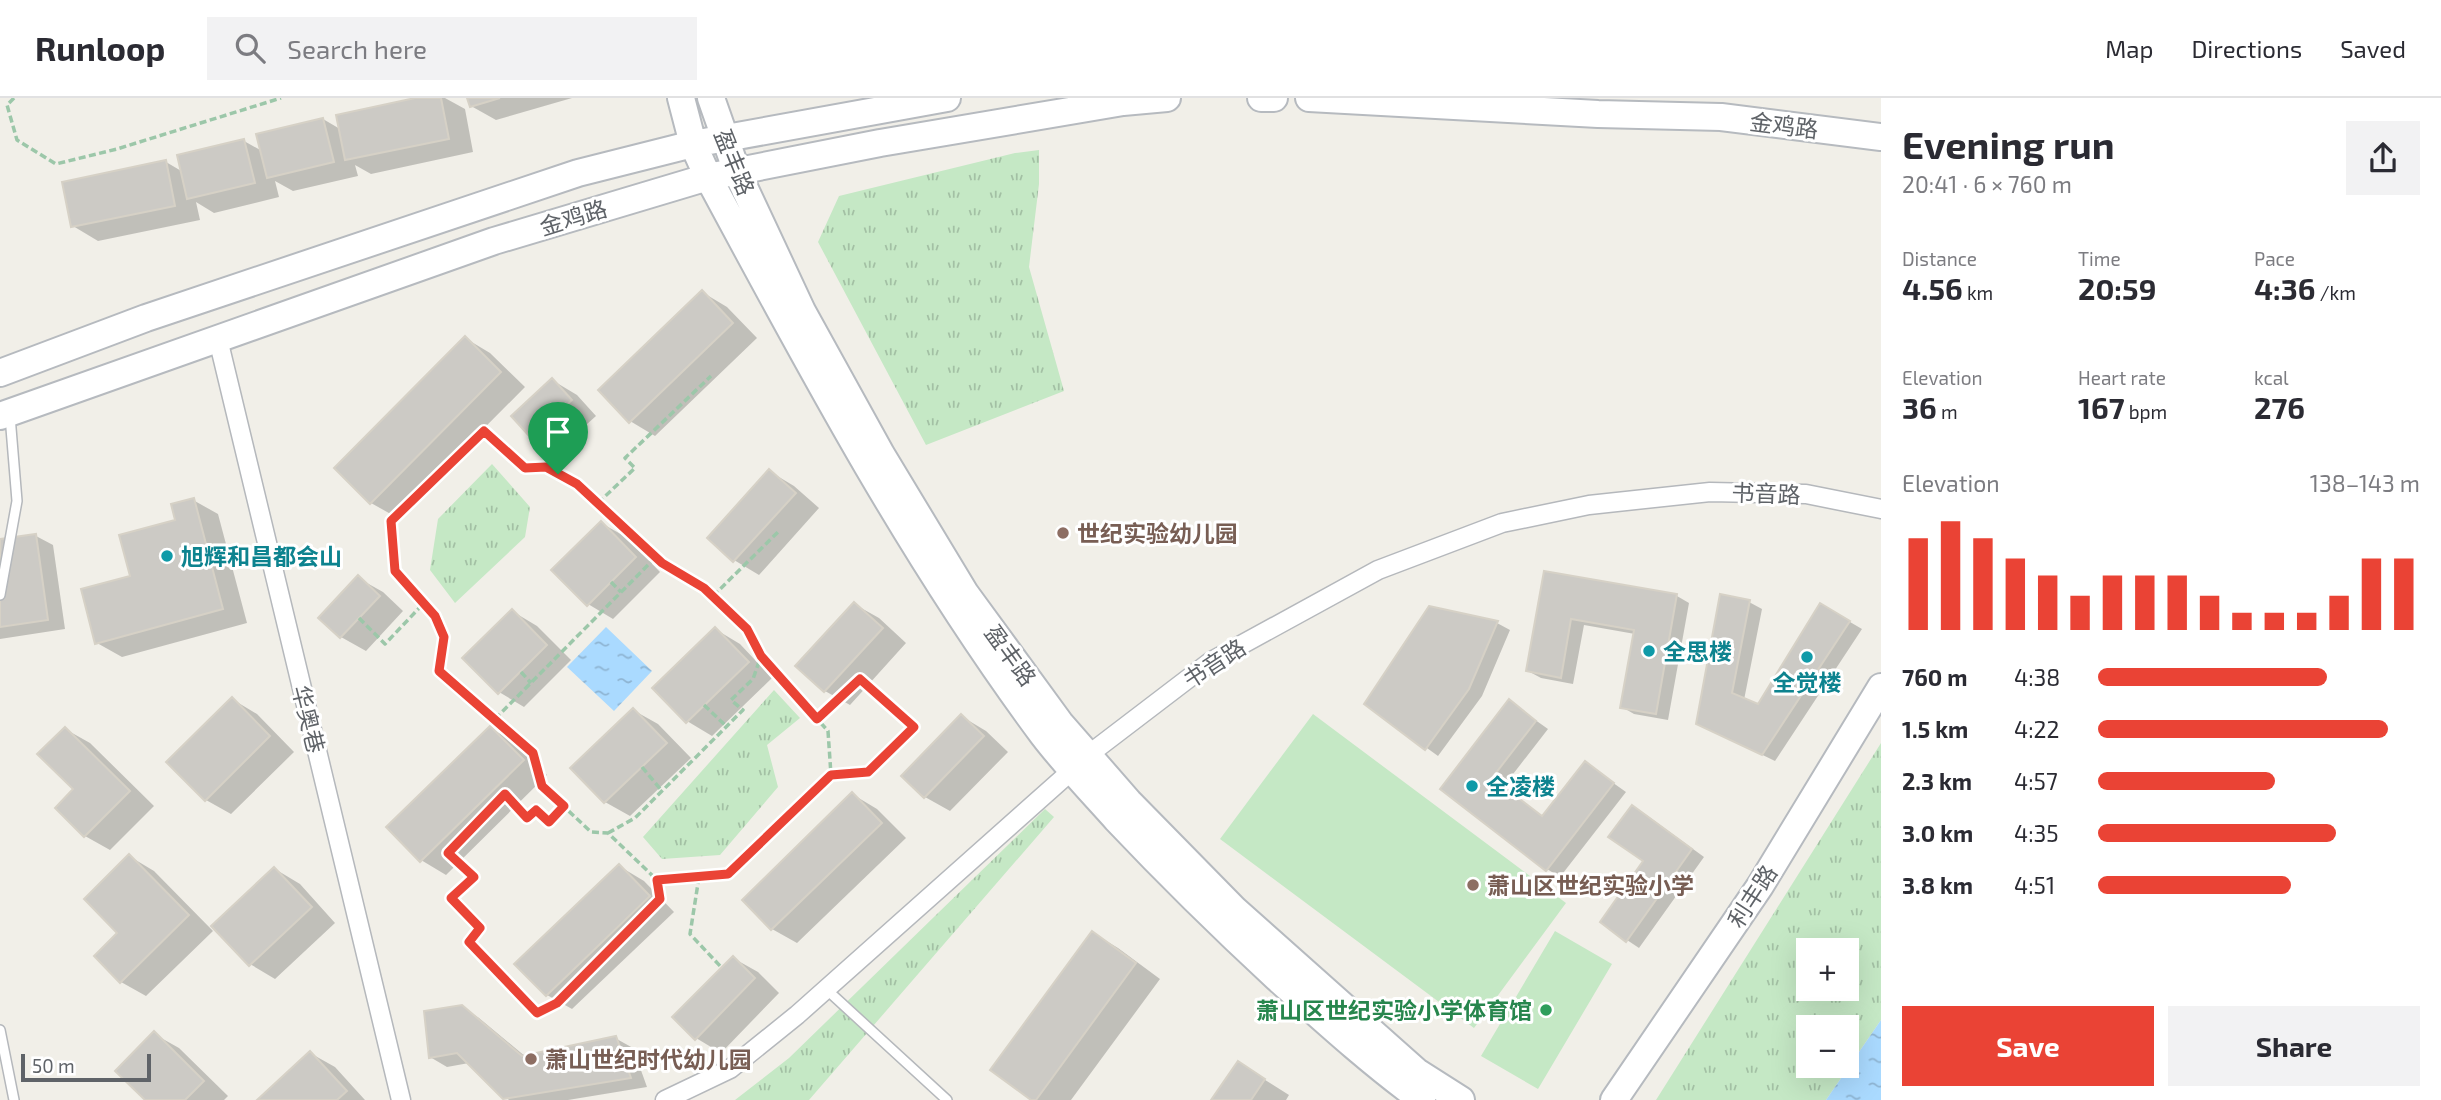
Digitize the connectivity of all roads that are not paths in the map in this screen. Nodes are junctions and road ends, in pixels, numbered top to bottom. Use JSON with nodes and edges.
{"nodes":[{"id":1,"x":681,"y":98,"type":"edge"},
{"id":2,"x":711,"y":98,"type":"edge"},
{"id":3,"x":947,"y":98,"type":"edge"},
{"id":4,"x":1167,"y":98,"type":"edge"},
{"id":5,"x":1264,"y":98,"type":"edge"},
{"id":6,"x":1273,"y":98,"type":"edge"},
{"id":7,"x":1309,"y":98,"type":"edge"},
{"id":8,"x":1881,"y":138,"type":"edge"},
{"id":9,"x":723,"y":139,"type":"junction"},
{"id":10,"x":693,"y":145,"type":"junction"},
{"id":11,"x":737,"y":172,"type":"junction"},
{"id":12,"x":708,"y":177,"type":"junction"},
{"id":13,"x":218,"y":339,"type":"junction"},
{"id":14,"x":0,"y":373,"type":"edge"},
{"id":15,"x":5,"y":415,"type":"edge"},
{"id":16,"x":1881,"y":509,"type":"edge"},
{"id":17,"x":0,"y":595,"type":"edge"},
{"id":18,"x":1881,"y":687,"type":"edge"},
{"id":19,"x":1080,"y":762,"type":"junction"},
{"id":20,"x":826,"y":989,"type":"junction"},
{"id":21,"x":0,"y":1030,"type":"edge"},
{"id":22,"x":14,"y":1100,"type":"edge"},
{"id":23,"x":401,"y":1100,"type":"edge"},
{"id":24,"x":664,"y":1100,"type":"edge"},
{"id":25,"x":947,"y":1100,"type":"edge"},
{"id":26,"x":1422,"y":1100,"type":"edge"},
{"id":27,"x":1461,"y":1100,"type":"edge"},
{"id":28,"x":1614,"y":1100,"type":"edge"}],
"edges":[{"from":1,"to":10,"type":"main road","name":"盈丰路"},
{"from":2,"to":9,"type":"main road","name":"盈丰路"},
{"from":3,"to":9,"type":"main road","name":"金鸡路"},
{"from":4,"to":11,"type":"main road","name":"金鸡路"},
{"from":5,"to":6,"type":"main road"},
{"from":7,"to":8,"type":"main road","name":"金鸡路"},
{"from":9,"to":10,"type":"main road","name":"金鸡路"},
{"from":9,"to":11,"type":"main road","name":"盈丰路"},
{"from":10,"to":12,"type":"main road","name":"盈丰路"},
{"from":10,"to":14,"type":"main road","name":"金鸡路"},
{"from":11,"to":12,"type":"main road","name":"金鸡路"},
{"from":11,"to":19,"type":"main road","name":"盈丰路"},
{"from":12,"to":13,"type":"main road","name":"金鸡路"},
{"from":12,"to":19,"type":"main road","name":"盈丰路"},
{"from":13,"to":15,"type":"main road","name":"金鸡路"},
{"from":13,"to":23,"type":"street","name":"华奥巷"},
{"from":15,"to":17,"type":"lane"},
{"from":16,"to":19,"type":"street","name":"书音路"},
{"from":18,"to":28,"type":"main road","name":"利丰路"},
{"from":19,"to":20,"type":"street","name":"书音路"},
{"from":19,"to":26,"type":"main road","name":"盈丰路"},
{"from":19,"to":27,"type":"main road","name":"盈丰路"},
{"from":20,"to":24,"type":"street","name":"书音路"},
{"from":20,"to":25,"type":"lane"},
{"from":21,"to":22,"type":"lane"}]}
